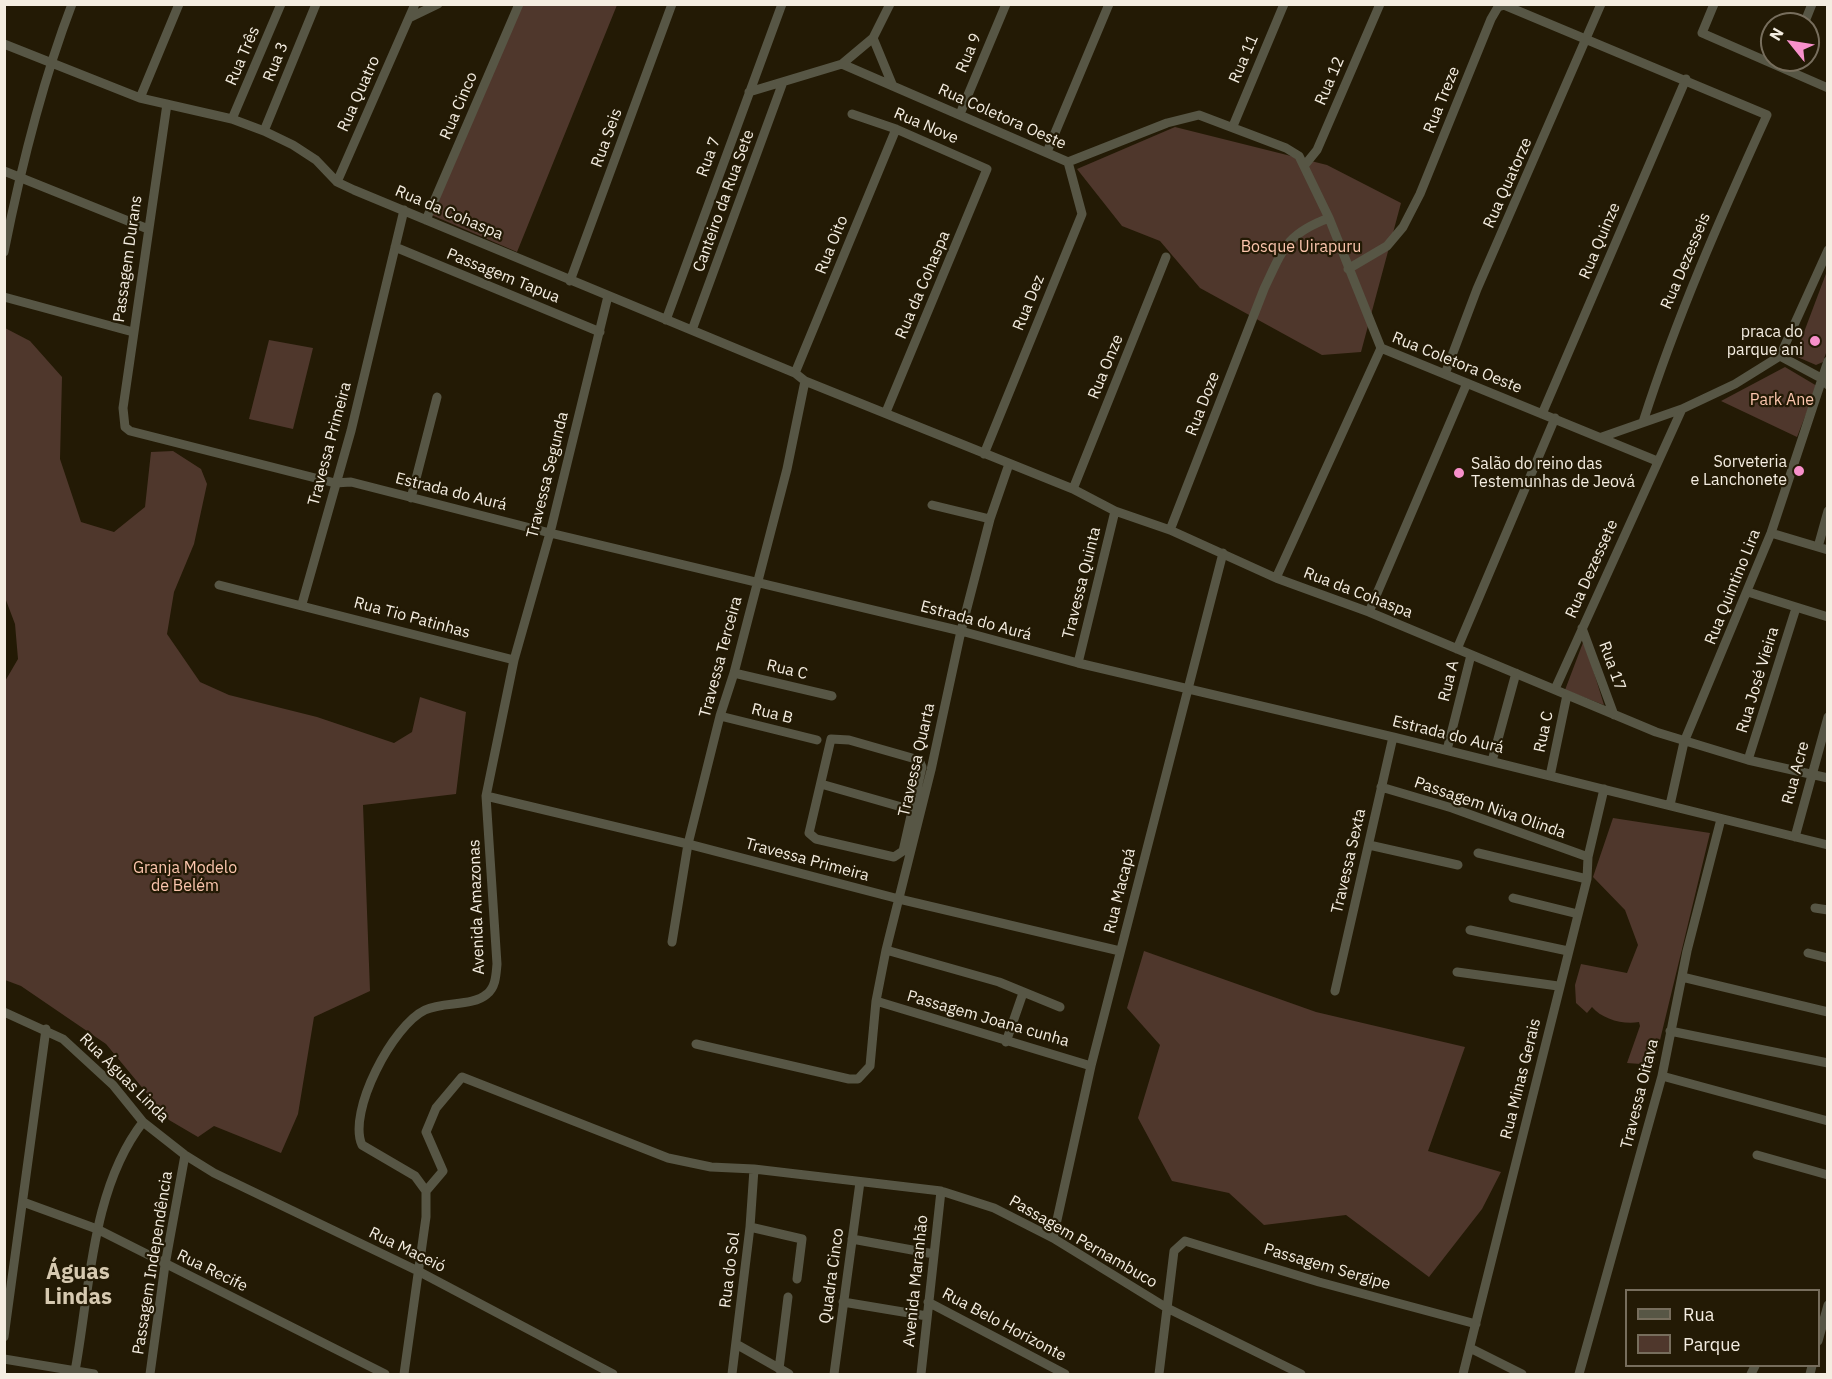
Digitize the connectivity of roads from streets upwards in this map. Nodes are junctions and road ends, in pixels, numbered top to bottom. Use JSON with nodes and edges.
{"nodes":[{"id":1,"x":72,"y":4,"type":"edge"},
{"id":2,"x":179,"y":4,"type":"edge"},
{"id":3,"x":281,"y":4,"type":"edge"},
{"id":4,"x":316,"y":4,"type":"edge"},
{"id":5,"x":414,"y":4,"type":"edge"},
{"id":6,"x":438,"y":4,"type":"edge"},
{"id":7,"x":519,"y":4,"type":"edge"},
{"id":8,"x":672,"y":4,"type":"edge"},
{"id":9,"x":782,"y":4,"type":"edge"},
{"id":10,"x":890,"y":4,"type":"edge"},
{"id":11,"x":1005,"y":4,"type":"edge"},
{"id":12,"x":1109,"y":4,"type":"edge"},
{"id":13,"x":1284,"y":4,"type":"edge"},
{"id":14,"x":1380,"y":4,"type":"edge"},
{"id":15,"x":1601,"y":4,"type":"edge"},
{"id":16,"x":1714,"y":4,"type":"edge"},
{"id":17,"x":409,"y":18,"type":"junction"},
{"id":18,"x":873,"y":38,"type":"junction"},
{"id":19,"x":1586,"y":40,"type":"junction"},
{"id":20,"x":4,"y":44,"type":"edge"},
{"id":21,"x":1760,"y":54,"type":"edge"},
{"id":22,"x":50,"y":62,"type":"junction"},
{"id":23,"x":842,"y":64,"type":"junction"},
{"id":24,"x":1801,"y":72,"type":"edge"},
{"id":25,"x":1686,"y":79,"type":"junction"},
{"id":26,"x":783,"y":82,"type":"junction"},
{"id":27,"x":892,"y":84,"type":"junction"},
{"id":28,"x":1827,"y":88,"type":"edge"},
{"id":29,"x":749,"y":92,"type":"junction"},
{"id":30,"x":140,"y":98,"type":"junction"},
{"id":31,"x":167,"y":104,"type":"junction"},
{"id":32,"x":852,"y":114,"type":"dead end"},
{"id":33,"x":960,"y":114,"type":"junction"},
{"id":34,"x":232,"y":119,"type":"junction"},
{"id":35,"x":1233,"y":126,"type":"junction"},
{"id":36,"x":896,"y":129,"type":"junction"},
{"id":37,"x":264,"y":131,"type":"junction"},
{"id":38,"x":1047,"y":152,"type":"junction"},
{"id":39,"x":1068,"y":162,"type":"junction"},
{"id":40,"x":1304,"y":166,"type":"junction"},
{"id":41,"x":987,"y":169,"type":"joint"},
{"id":42,"x":4,"y":171,"type":"edge"},
{"id":43,"x":19,"y":177,"type":"junction"},
{"id":44,"x":337,"y":182,"type":"junction"},
{"id":45,"x":404,"y":210,"type":"junction"},
{"id":46,"x":1329,"y":218,"type":"junction"},
{"id":47,"x":426,"y":220,"type":"junction"},
{"id":48,"x":148,"y":229,"type":"junction"},
{"id":49,"x":5,"y":245,"type":"edge"},
{"id":50,"x":394,"y":247,"type":"junction"},
{"id":51,"x":1827,"y":250,"type":"edge"},
{"id":52,"x":1166,"y":257,"type":"dead end"},
{"id":53,"x":1348,"y":269,"type":"junction"},
{"id":54,"x":570,"y":281,"type":"junction"},
{"id":55,"x":608,"y":296,"type":"junction"},
{"id":56,"x":4,"y":297,"type":"edge"},
{"id":57,"x":666,"y":320,"type":"junction"},
{"id":58,"x":692,"y":330,"type":"junction"},
{"id":59,"x":133,"y":332,"type":"junction"},
{"id":60,"x":600,"y":332,"type":"junction"},
{"id":61,"x":1381,"y":348,"type":"junction"},
{"id":62,"x":1780,"y":356,"type":"junction"},
{"id":63,"x":1827,"y":361,"type":"edge"},
{"id":64,"x":795,"y":373,"type":"junction"},
{"id":65,"x":1444,"y":374,"type":"junction"},
{"id":66,"x":806,"y":381,"type":"junction"},
{"id":67,"x":1824,"y":382,"type":"edge"},
{"id":68,"x":1467,"y":383,"type":"junction"},
{"id":69,"x":437,"y":397,"type":"dead end"},
{"id":70,"x":1682,"y":409,"type":"junction"},
{"id":71,"x":886,"y":412,"type":"junction"},
{"id":72,"x":1542,"y":414,"type":"junction"},
{"id":73,"x":1555,"y":418,"type":"junction"},
{"id":74,"x":123,"y":420,"type":"joint"},
{"id":75,"x":1643,"y":422,"type":"junction"},
{"id":76,"x":1602,"y":437,"type":"junction"},
{"id":77,"x":984,"y":453,"type":"junction"},
{"id":78,"x":1657,"y":461,"type":"junction"},
{"id":79,"x":1009,"y":464,"type":"junction"},
{"id":80,"x":335,"y":483,"type":"junction"},
{"id":81,"x":1073,"y":489,"type":"junction"},
{"id":82,"x":411,"y":498,"type":"junction"},
{"id":83,"x":932,"y":505,"type":"dead end"},
{"id":84,"x":1115,"y":511,"type":"junction"},
{"id":85,"x":1827,"y":511,"type":"edge"},
{"id":86,"x":990,"y":519,"type":"junction"},
{"id":87,"x":1170,"y":530,"type":"junction"},
{"id":88,"x":549,"y":533,"type":"junction"},
{"id":89,"x":1771,"y":533,"type":"junction"},
{"id":90,"x":1823,"y":549,"type":"edge"},
{"id":91,"x":1223,"y":553,"type":"junction"},
{"id":92,"x":1276,"y":578,"type":"junction"},
{"id":93,"x":757,"y":581,"type":"junction"},
{"id":94,"x":219,"y":585,"type":"dead end"},
{"id":95,"x":1748,"y":592,"type":"junction"},
{"id":96,"x":302,"y":604,"type":"junction"},
{"id":97,"x":1796,"y":608,"type":"junction"},
{"id":98,"x":1370,"y":612,"type":"junction"},
{"id":99,"x":1827,"y":617,"type":"edge"},
{"id":100,"x":1582,"y":628,"type":"junction"},
{"id":101,"x":961,"y":631,"type":"junction"},
{"id":102,"x":1457,"y":649,"type":"junction"},
{"id":103,"x":1471,"y":655,"type":"junction"},
{"id":104,"x":514,"y":660,"type":"junction"},
{"id":105,"x":1078,"y":663,"type":"junction"},
{"id":106,"x":734,"y":673,"type":"junction"},
{"id":107,"x":1516,"y":673,"type":"junction"},
{"id":108,"x":1188,"y":689,"type":"junction"},
{"id":109,"x":1554,"y":689,"type":"junction"},
{"id":110,"x":1567,"y":695,"type":"junction"},
{"id":111,"x":832,"y":696,"type":"dead end"},
{"id":112,"x":1614,"y":715,"type":"junction"},
{"id":113,"x":720,"y":716,"type":"junction"},
{"id":114,"x":1827,"y":717,"type":"edge"},
{"id":115,"x":1393,"y":737,"type":"junction"},
{"id":116,"x":817,"y":740,"type":"dead end"},
{"id":117,"x":1684,"y":742,"type":"junction"},
{"id":118,"x":1447,"y":750,"type":"junction"},
{"id":119,"x":1748,"y":760,"type":"junction"},
{"id":120,"x":1492,"y":761,"type":"junction"},
{"id":121,"x":927,"y":768,"type":"junction"},
{"id":122,"x":1810,"y":775,"type":"junction"},
{"id":123,"x":1550,"y":776,"type":"junction"},
{"id":124,"x":1827,"y":778,"type":"edge"},
{"id":125,"x":821,"y":784,"type":"junction"},
{"id":126,"x":1381,"y":788,"type":"junction"},
{"id":127,"x":1604,"y":789,"type":"junction"},
{"id":128,"x":486,"y":796,"type":"junction"},
{"id":129,"x":1670,"y":805,"type":"junction"},
{"id":130,"x":912,"y":810,"type":"junction"},
{"id":131,"x":1721,"y":819,"type":"junction"},
{"id":132,"x":1795,"y":837,"type":"junction"},
{"id":133,"x":688,"y":844,"type":"junction"},
{"id":134,"x":1369,"y":845,"type":"junction"},
{"id":135,"x":1827,"y":845,"type":"edge"},
{"id":136,"x":1478,"y":853,"type":"dead end"},
{"id":137,"x":1588,"y":857,"type":"junction"},
{"id":138,"x":1458,"y":865,"type":"dead end"},
{"id":139,"x":1587,"y":879,"type":"junction"},
{"id":140,"x":1513,"y":898,"type":"dead end"},
{"id":141,"x":899,"y":899,"type":"junction"},
{"id":142,"x":1815,"y":908,"type":"dead end"},
{"id":143,"x":1827,"y":910,"type":"edge"},
{"id":144,"x":1578,"y":914,"type":"junction"},
{"id":145,"x":1470,"y":930,"type":"dead end"},
{"id":146,"x":672,"y":942,"type":"dead end"},
{"id":147,"x":886,"y":950,"type":"junction"},
{"id":148,"x":1120,"y":951,"type":"junction"},
{"id":149,"x":1568,"y":951,"type":"junction"},
{"id":150,"x":1808,"y":953,"type":"dead end"},
{"id":151,"x":1827,"y":958,"type":"edge"},
{"id":152,"x":1458,"y":972,"type":"dead end"},
{"id":153,"x":1682,"y":977,"type":"junction"},
{"id":154,"x":1558,"y":986,"type":"junction"},
{"id":155,"x":1335,"y":991,"type":"dead end"},
{"id":156,"x":1023,"y":993,"type":"junction"},
{"id":157,"x":876,"y":1001,"type":"junction"},
{"id":158,"x":1060,"y":1007,"type":"dead end"},
{"id":159,"x":4,"y":1012,"type":"edge"},
{"id":160,"x":1827,"y":1012,"type":"edge"},
{"id":161,"x":46,"y":1029,"type":"junction"},
{"id":162,"x":1670,"y":1031,"type":"junction"},
{"id":163,"x":1006,"y":1042,"type":"junction"},
{"id":164,"x":696,"y":1044,"type":"dead end"},
{"id":165,"x":1827,"y":1063,"type":"edge"},
{"id":166,"x":1091,"y":1066,"type":"junction"},
{"id":167,"x":1662,"y":1076,"type":"junction"},
{"id":168,"x":1827,"y":1121,"type":"edge"},
{"id":169,"x":143,"y":1122,"type":"junction"},
{"id":170,"x":185,"y":1155,"type":"junction"},
{"id":171,"x":1757,"y":1155,"type":"dead end"},
{"id":172,"x":754,"y":1169,"type":"junction"},
{"id":173,"x":1827,"y":1175,"type":"edge"},
{"id":174,"x":860,"y":1182,"type":"junction"},
{"id":175,"x":426,"y":1191,"type":"junction"},
{"id":176,"x":941,"y":1191,"type":"junction"},
{"id":177,"x":22,"y":1202,"type":"junction"},
{"id":178,"x":750,"y":1227,"type":"junction"},
{"id":179,"x":97,"y":1229,"type":"junction"},
{"id":180,"x":1053,"y":1238,"type":"junction"},
{"id":181,"x":852,"y":1239,"type":"junction"},
{"id":182,"x":933,"y":1254,"type":"junction"},
{"id":183,"x":165,"y":1265,"type":"junction"},
{"id":184,"x":418,"y":1271,"type":"junction"},
{"id":185,"x":797,"y":1279,"type":"dead end"},
{"id":186,"x":788,"y":1297,"type":"dead end"},
{"id":187,"x":843,"y":1302,"type":"junction"},
{"id":188,"x":928,"y":1302,"type":"junction"},
{"id":189,"x":1827,"y":1305,"type":"edge"},
{"id":190,"x":1167,"y":1308,"type":"junction"},
{"id":191,"x":927,"y":1316,"type":"junction"},
{"id":192,"x":1476,"y":1324,"type":"junction"},
{"id":193,"x":1820,"y":1333,"type":"edge"},
{"id":194,"x":4,"y":1337,"type":"edge"},
{"id":195,"x":736,"y":1344,"type":"junction"},
{"id":196,"x":1470,"y":1348,"type":"junction"},
{"id":197,"x":4,"y":1359,"type":"edge"},
{"id":198,"x":779,"y":1369,"type":"junction"},
{"id":199,"x":75,"y":1371,"type":"junction"},
{"id":200,"x":94,"y":1374,"type":"edge"},
{"id":201,"x":150,"y":1374,"type":"edge"},
{"id":202,"x":385,"y":1374,"type":"edge"},
{"id":203,"x":404,"y":1374,"type":"edge"},
{"id":204,"x":613,"y":1374,"type":"edge"},
{"id":205,"x":732,"y":1374,"type":"edge"},
{"id":206,"x":789,"y":1374,"type":"edge"},
{"id":207,"x":834,"y":1374,"type":"edge"},
{"id":208,"x":921,"y":1374,"type":"edge"},
{"id":209,"x":1065,"y":1374,"type":"edge"},
{"id":210,"x":1159,"y":1374,"type":"edge"},
{"id":211,"x":1301,"y":1374,"type":"edge"},
{"id":212,"x":1463,"y":1374,"type":"edge"},
{"id":213,"x":1522,"y":1374,"type":"edge"},
{"id":214,"x":1579,"y":1374,"type":"edge"}],
"edges":[{"from":1,"to":22,"type":"street"},
{"from":2,"to":30,"type":"street"},
{"from":3,"to":34,"type":"street","name":"Rua Três"},
{"from":4,"to":37,"type":"street","name":"Rua 3"},
{"from":5,"to":17,"type":"street","name":"Rua Quatro"},
{"from":6,"to":17,"type":"street"},
{"from":7,"to":47,"type":"street","name":"Rua Cinco"},
{"from":8,"to":54,"type":"street","name":"Rua Seis"},
{"from":9,"to":29,"type":"street","name":"Rua 7"},
{"from":10,"to":18,"type":"street"},
{"from":11,"to":33,"type":"street","name":"Rua 9"},
{"from":12,"to":38,"type":"street"},
{"from":13,"to":35,"type":"street","name":"Rua 11"},
{"from":14,"to":40,"type":"street","name":"Rua 12"},
{"from":15,"to":19,"type":"street","name":"Rua Quatorze"},
{"from":16,"to":21,"type":"street"},
{"from":17,"to":44,"type":"street","name":"Rua Quatro"},
{"from":18,"to":23,"type":"street"},
{"from":18,"to":27,"type":"street"},
{"from":19,"to":25,"type":"street"},
{"from":19,"to":53,"type":"street","name":"Rua Treze"},
{"from":19,"to":65,"type":"street","name":"Rua Quatorze"},
{"from":20,"to":22,"type":"street","name":"Rua da Cohaspa"},
{"from":22,"to":30,"type":"street","name":"Rua da Cohaspa"},
{"from":22,"to":43,"type":"street"},
{"from":23,"to":26,"type":"street"},
{"from":23,"to":27,"type":"street","name":"Rua Coletora Oeste"},
{"from":24,"to":28,"type":"street"},
{"from":25,"to":72,"type":"street","name":"Rua Quinze"},
{"from":25,"to":75,"type":"street","name":"Rua Dezesseis"},
{"from":26,"to":29,"type":"street"},
{"from":26,"to":58,"type":"street","name":"Canteiro da Rua Sete"},
{"from":27,"to":33,"type":"street","name":"Rua Coletora Oeste"},
{"from":29,"to":57,"type":"street","name":"Rua 7"},
{"from":30,"to":31,"type":"street","name":"Rua da Cohaspa"},
{"from":31,"to":34,"type":"street","name":"Rua da Cohaspa"},
{"from":31,"to":48,"type":"street","name":"Passagem Durans"},
{"from":32,"to":36,"type":"street","name":"Rua Nove"},
{"from":33,"to":38,"type":"street","name":"Rua Coletora Oeste"},
{"from":34,"to":37,"type":"street","name":"Rua da Cohaspa"},
{"from":35,"to":39,"type":"street","name":"Rua Coletora Oeste"},
{"from":35,"to":40,"type":"street","name":"Rua Coletora Oeste"},
{"from":36,"to":41,"type":"street","name":"Rua Nove"},
{"from":36,"to":64,"type":"street","name":"Rua Oito"},
{"from":37,"to":44,"type":"street","name":"Rua da Cohaspa"},
{"from":38,"to":39,"type":"street","name":"Rua Coletora Oeste"},
{"from":39,"to":77,"type":"street","name":"Rua Dez"},
{"from":40,"to":46,"type":"street","name":"Rua Coletora Oeste"},
{"from":41,"to":71,"type":"street","name":"Rua da Cohaspa"},
{"from":42,"to":43,"type":"street"},
{"from":43,"to":48,"type":"street"},
{"from":43,"to":49,"type":"street"},
{"from":44,"to":45,"type":"street","name":"Rua da Cohaspa"},
{"from":45,"to":47,"type":"street","name":"Rua da Cohaspa"},
{"from":45,"to":50,"type":"street","name":"Travessa Primeira"},
{"from":46,"to":53,"type":"street","name":"Rua Coletora Oeste"},
{"from":46,"to":87,"type":"street","name":"Rua Doze"},
{"from":47,"to":54,"type":"street","name":"Rua da Cohaspa"},
{"from":48,"to":59,"type":"street","name":"Passagem Durans"},
{"from":50,"to":60,"type":"street","name":"Passagem Tapua"},
{"from":50,"to":80,"type":"street","name":"Travessa Primeira"},
{"from":51,"to":62,"type":"street"},
{"from":52,"to":81,"type":"street","name":"Rua Onze"},
{"from":53,"to":61,"type":"street","name":"Rua Coletora Oeste"},
{"from":54,"to":55,"type":"street","name":"Rua da Cohaspa"},
{"from":55,"to":57,"type":"street","name":"Rua da Cohaspa"},
{"from":55,"to":60,"type":"street","name":"Travessa Segunda"},
{"from":56,"to":59,"type":"street"},
{"from":57,"to":58,"type":"street","name":"Rua da Cohaspa"},
{"from":58,"to":64,"type":"street","name":"Rua da Cohaspa"},
{"from":59,"to":74,"type":"street","name":"Passagem Durans"},
{"from":60,"to":88,"type":"street","name":"Travessa Segunda"},
{"from":61,"to":65,"type":"street","name":"Rua Coletora Oeste"},
{"from":61,"to":92,"type":"street"},
{"from":62,"to":67,"type":"street"},
{"from":62,"to":70,"type":"street"},
{"from":63,"to":67,"type":"street","name":"Rua Quintino Lira"},
{"from":64,"to":66,"type":"street","name":"Rua da Cohaspa"},
{"from":65,"to":68,"type":"street","name":"Rua Coletora Oeste"},
{"from":66,"to":71,"type":"street","name":"Rua da Cohaspa"},
{"from":66,"to":93,"type":"street","name":"Travessa Terceira"},
{"from":67,"to":89,"type":"street","name":"Rua Quintino Lira"},
{"from":68,"to":72,"type":"street","name":"Rua Coletora Oeste"},
{"from":68,"to":98,"type":"street"},
{"from":69,"to":82,"type":"street"},
{"from":70,"to":75,"type":"street"},
{"from":70,"to":78,"type":"street","name":"Rua Dezessete"},
{"from":71,"to":77,"type":"street","name":"Rua da Cohaspa"},
{"from":72,"to":73,"type":"street","name":"Rua Coletora Oeste"},
{"from":73,"to":76,"type":"street","name":"Rua Coletora Oeste"},
{"from":73,"to":102,"type":"street"},
{"from":74,"to":80,"type":"street","name":"Estrada do Aurá"},
{"from":75,"to":76,"type":"street"},
{"from":76,"to":78,"type":"street","name":"Rua Coletora Oeste"},
{"from":77,"to":79,"type":"street","name":"Rua da Cohaspa"},
{"from":78,"to":100,"type":"street","name":"Rua Dezessete"},
{"from":79,"to":81,"type":"street","name":"Rua da Cohaspa"},
{"from":79,"to":86,"type":"street","name":"Travessa Quarta"},
{"from":80,"to":82,"type":"street","name":"Estrada do Aurá"},
{"from":80,"to":96,"type":"street","name":"Travessa Primeira"},
{"from":81,"to":84,"type":"street","name":"Rua da Cohaspa"},
{"from":82,"to":88,"type":"street","name":"Estrada do Aurá"},
{"from":83,"to":86,"type":"street"},
{"from":84,"to":87,"type":"street","name":"Rua da Cohaspa"},
{"from":84,"to":105,"type":"street","name":"Travessa Quinta"},
{"from":85,"to":90,"type":"street"},
{"from":86,"to":101,"type":"street","name":"Travessa Quarta"},
{"from":87,"to":91,"type":"street","name":"Rua da Cohaspa"},
{"from":88,"to":93,"type":"street","name":"Estrada do Aurá"},
{"from":88,"to":104,"type":"street","name":"Travessa Segunda"},
{"from":89,"to":90,"type":"street"},
{"from":89,"to":95,"type":"street","name":"Rua Quintino Lira"},
{"from":91,"to":92,"type":"street","name":"Rua da Cohaspa"},
{"from":91,"to":108,"type":"street","name":"Rua Macapá"},
{"from":92,"to":98,"type":"street","name":"Rua da Cohaspa"},
{"from":93,"to":101,"type":"street","name":"Estrada do Aurá"},
{"from":93,"to":106,"type":"street","name":"Travessa Terceira"},
{"from":94,"to":96,"type":"street"},
{"from":95,"to":97,"type":"street"},
{"from":95,"to":117,"type":"street","name":"Rua Quintino Lira"},
{"from":96,"to":104,"type":"street","name":"Rua Tio Patinhas"},
{"from":97,"to":99,"type":"street"},
{"from":97,"to":119,"type":"street","name":"Rua José Vieira"},
{"from":98,"to":102,"type":"street","name":"Rua da Cohaspa"},
{"from":100,"to":109,"type":"street","name":"Rua Dezessete"},
{"from":100,"to":112,"type":"street","name":"Rua 17"},
{"from":101,"to":105,"type":"street","name":"Estrada do Aurá"},
{"from":101,"to":121,"type":"street","name":"Travessa Quarta"},
{"from":102,"to":103,"type":"street","name":"Rua da Cohaspa"},
{"from":103,"to":107,"type":"street","name":"Rua da Cohaspa"},
{"from":103,"to":118,"type":"street","name":"Rua A"},
{"from":104,"to":128,"type":"street","name":"Travessa Segunda"},
{"from":105,"to":108,"type":"street","name":"Estrada do Aurá"},
{"from":106,"to":111,"type":"street","name":"Rua C"},
{"from":106,"to":113,"type":"street","name":"Travessa Terceira"},
{"from":107,"to":109,"type":"street","name":"Rua da Cohaspa"},
{"from":107,"to":120,"type":"street"},
{"from":108,"to":115,"type":"street","name":"Estrada do Aurá"},
{"from":108,"to":148,"type":"street","name":"Rua Macapá"},
{"from":109,"to":110,"type":"street","name":"Rua da Cohaspa"},
{"from":110,"to":112,"type":"street","name":"Rua da Cohaspa"},
{"from":110,"to":123,"type":"street","name":"Rua C"},
{"from":112,"to":117,"type":"street","name":"Rua da Cohaspa"},
{"from":113,"to":116,"type":"street","name":"Rua B"},
{"from":113,"to":133,"type":"street","name":"Travessa Terceira"},
{"from":114,"to":122,"type":"street","name":"Rua Acre"},
{"from":115,"to":118,"type":"street","name":"Estrada do Aurá"},
{"from":115,"to":126,"type":"street","name":"Travessa Sexta"},
{"from":117,"to":119,"type":"street","name":"Rua da Cohaspa"},
{"from":117,"to":129,"type":"street","name":"Rua Quintino Lira"},
{"from":118,"to":120,"type":"street","name":"Estrada do Aurá"},
{"from":119,"to":122,"type":"street","name":"Rua da Cohaspa"},
{"from":120,"to":123,"type":"street","name":"Estrada do Aurá"},
{"from":121,"to":125,"type":"street"},
{"from":121,"to":130,"type":"street"},
{"from":121,"to":141,"type":"street","name":"Travessa Quarta"},
{"from":122,"to":124,"type":"street","name":"Rua da Cohaspa"},
{"from":122,"to":132,"type":"street","name":"Rua Acre"},
{"from":123,"to":127,"type":"street","name":"Estrada do Aurá"},
{"from":125,"to":130,"type":"street"},
{"from":125,"to":130,"type":"street"},
{"from":126,"to":134,"type":"street","name":"Travessa Sexta"},
{"from":126,"to":137,"type":"street","name":"Passagem Niva Olinda"},
{"from":127,"to":129,"type":"street","name":"Estrada do Aurá"},
{"from":127,"to":137,"type":"street","name":"Rua Minas Gerais"},
{"from":128,"to":133,"type":"street","name":"Travessa Primeira"},
{"from":128,"to":175,"type":"street","name":"Avenida Amazonas"},
{"from":129,"to":131,"type":"street","name":"Estrada do Aurá"},
{"from":131,"to":132,"type":"street","name":"Estrada do Aurá"},
{"from":131,"to":153,"type":"street","name":"Travessa Oitava"},
{"from":132,"to":135,"type":"street","name":"Estrada do Aurá"},
{"from":133,"to":141,"type":"street","name":"Travessa Primeira"},
{"from":133,"to":146,"type":"street","name":"Travessa Terceira"},
{"from":134,"to":138,"type":"street"},
{"from":134,"to":155,"type":"street","name":"Travessa Sexta"},
{"from":136,"to":139,"type":"street"},
{"from":137,"to":139,"type":"street","name":"Rua Minas Gerais"},
{"from":139,"to":144,"type":"street","name":"Rua Minas Gerais"},
{"from":140,"to":144,"type":"street"},
{"from":141,"to":147,"type":"street","name":"Travessa Quarta"},
{"from":141,"to":148,"type":"street","name":"Travessa Primeira"},
{"from":142,"to":143,"type":"street"},
{"from":144,"to":149,"type":"street","name":"Rua Minas Gerais"},
{"from":145,"to":149,"type":"street"},
{"from":147,"to":156,"type":"street"},
{"from":147,"to":157,"type":"street","name":"Travessa Quarta"},
{"from":148,"to":166,"type":"street","name":"Rua Macapá"},
{"from":149,"to":154,"type":"street","name":"Rua Minas Gerais"},
{"from":150,"to":151,"type":"street"},
{"from":152,"to":154,"type":"street"},
{"from":153,"to":160,"type":"street"},
{"from":153,"to":162,"type":"street","name":"Travessa Oitava"},
{"from":154,"to":192,"type":"street","name":"Rua Minas Gerais"},
{"from":156,"to":158,"type":"street"},
{"from":156,"to":163,"type":"street"},
{"from":157,"to":163,"type":"street","name":"Passagem Joana cunha"},
{"from":157,"to":164,"type":"street","name":"Travessa Quarta"},
{"from":159,"to":161,"type":"street","name":"Rua Águas Linda"},
{"from":161,"to":169,"type":"street","name":"Rua Águas Linda"},
{"from":161,"to":177,"type":"street"},
{"from":162,"to":165,"type":"street"},
{"from":162,"to":167,"type":"street","name":"Travessa Oitava"},
{"from":163,"to":166,"type":"street","name":"Passagem Joana cunha"},
{"from":166,"to":180,"type":"street","name":"Rua Macapá"},
{"from":167,"to":168,"type":"street"},
{"from":167,"to":214,"type":"street","name":"Travessa Oitava"},
{"from":169,"to":170,"type":"street","name":"Rua Águas Linda"},
{"from":169,"to":179,"type":"street"},
{"from":170,"to":183,"type":"street","name":"Passagem Independência"},
{"from":170,"to":184,"type":"street","name":"Rua Maceió"},
{"from":171,"to":173,"type":"street"},
{"from":172,"to":174,"type":"street","name":"Passagem Pernambuco"},
{"from":172,"to":175,"type":"street","name":"Passagem Pernambuco"},
{"from":172,"to":178,"type":"street","name":"Rua do Sol"},
{"from":174,"to":176,"type":"street","name":"Passagem Pernambuco"},
{"from":174,"to":181,"type":"street","name":"Quadra Cinco"},
{"from":175,"to":184,"type":"street"},
{"from":176,"to":180,"type":"street","name":"Passagem Pernambuco"},
{"from":176,"to":182,"type":"street","name":"Avenida Maranhão"},
{"from":177,"to":179,"type":"street","name":"Rua Recife"},
{"from":177,"to":194,"type":"street"},
{"from":178,"to":185,"type":"street"},
{"from":178,"to":195,"type":"street","name":"Rua do Sol"},
{"from":179,"to":183,"type":"street","name":"Rua Recife"},
{"from":179,"to":199,"type":"street"},
{"from":180,"to":190,"type":"street","name":"Passagem Pernambuco"},
{"from":181,"to":182,"type":"street"},
{"from":181,"to":187,"type":"street","name":"Quadra Cinco"},
{"from":182,"to":188,"type":"street","name":"Avenida Maranhão"},
{"from":183,"to":201,"type":"street","name":"Passagem Independência"},
{"from":183,"to":202,"type":"street","name":"Rua Recife"},
{"from":184,"to":203,"type":"street"},
{"from":184,"to":204,"type":"street","name":"Rua Maceió"},
{"from":186,"to":198,"type":"street"},
{"from":187,"to":191,"type":"street","name":"Rua Belo Horizonte"},
{"from":187,"to":207,"type":"street","name":"Quadra Cinco"},
{"from":188,"to":191,"type":"street","name":"Avenida Maranhão"},
{"from":188,"to":209,"type":"street","name":"Rua Belo Horizonte"},
{"from":189,"to":193,"type":"street"},
{"from":190,"to":192,"type":"street","name":"Passagem Sergipe"},
{"from":190,"to":210,"type":"street"},
{"from":190,"to":211,"type":"street","name":"Passagem Pernambuco"},
{"from":191,"to":208,"type":"street","name":"Avenida Maranhão"},
{"from":192,"to":196,"type":"street","name":"Rua Minas Gerais"},
{"from":195,"to":198,"type":"street"},
{"from":195,"to":205,"type":"street","name":"Rua do Sol"},
{"from":196,"to":212,"type":"street","name":"Rua Minas Gerais"},
{"from":196,"to":213,"type":"street"},
{"from":197,"to":199,"type":"street"},
{"from":198,"to":206,"type":"street"},
{"from":199,"to":200,"type":"street"}]}
